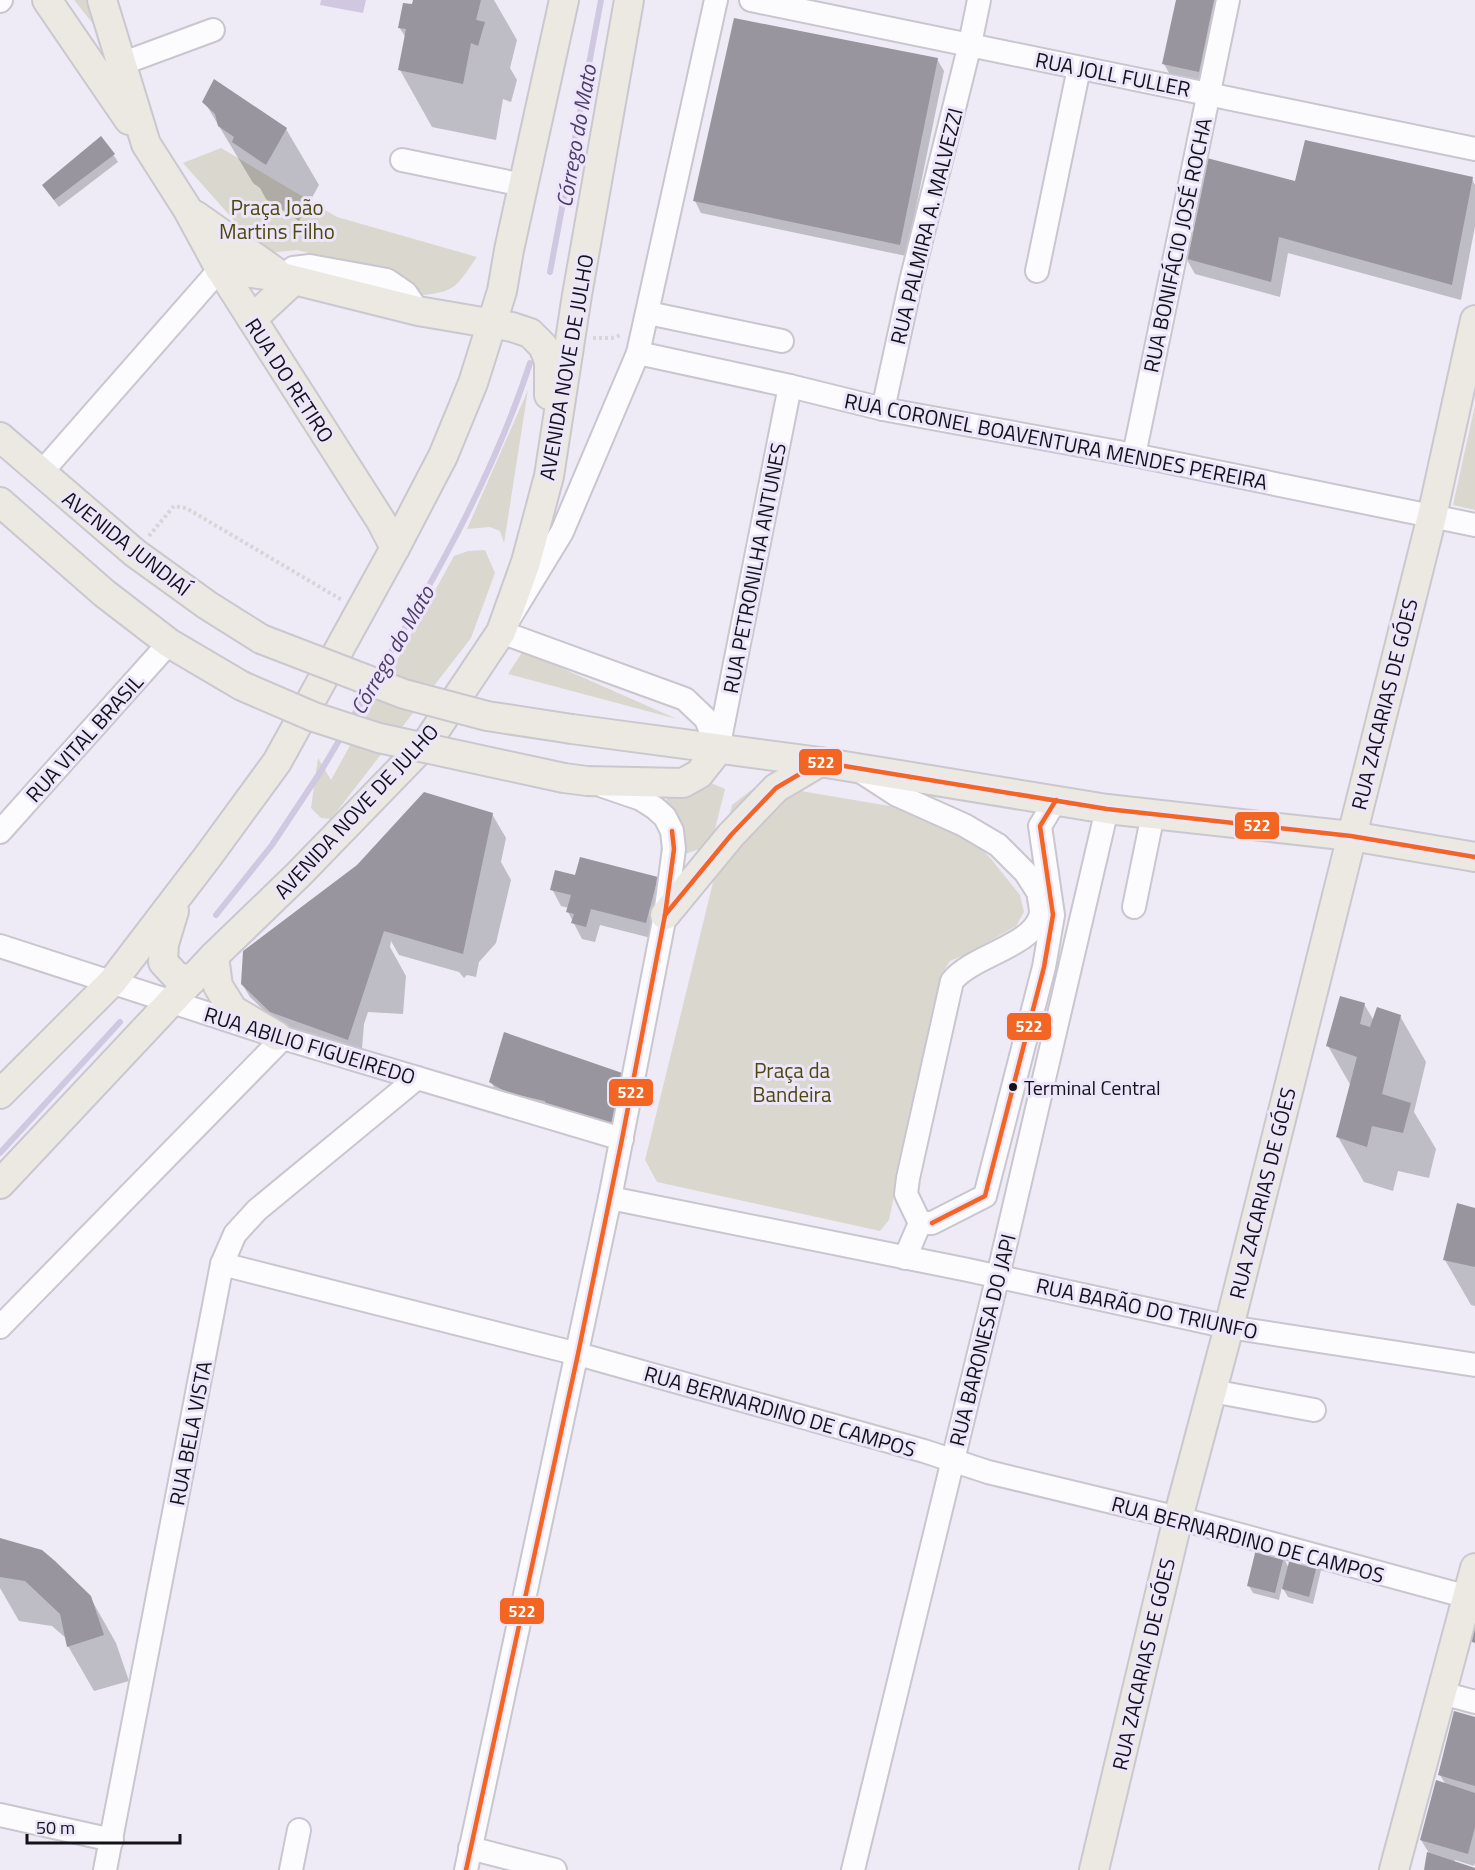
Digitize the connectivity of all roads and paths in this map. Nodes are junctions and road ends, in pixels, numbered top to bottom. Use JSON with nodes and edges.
{"nodes":[{"id":1,"x":48,"y":0,"type":"edge"},
{"id":2,"x":102,"y":0,"type":"edge"},
{"id":3,"x":564,"y":0,"type":"edge"},
{"id":4,"x":629,"y":0,"type":"edge"},
{"id":5,"x":716,"y":0,"type":"edge"},
{"id":6,"x":751,"y":0,"type":"edge"},
{"id":7,"x":979,"y":0,"type":"edge"},
{"id":8,"x":1228,"y":0,"type":"edge"},
{"id":9,"x":213,"y":30,"type":"dead end"},
{"id":10,"x":970,"y":44,"type":"junction"},
{"id":11,"x":121,"y":64,"type":"junction"},
{"id":12,"x":1079,"y":68,"type":"junction"},
{"id":13,"x":1209,"y":93,"type":"junction"},
{"id":14,"x":146,"y":144,"type":"junction"},
{"id":15,"x":1475,"y":149,"type":"edge"},
{"id":16,"x":402,"y":160,"type":"dead end"},
{"id":17,"x":523,"y":185,"type":"junction"},
{"id":18,"x":188,"y":210,"type":"junction"},
{"id":19,"x":220,"y":269,"type":"junction"},
{"id":20,"x":1037,"y":271,"type":"dead end"},
{"id":21,"x":287,"y":279,"type":"junction"},
{"id":22,"x":648,"y":313,"type":"junction"},
{"id":23,"x":252,"y":319,"type":"junction"},
{"id":24,"x":1475,"y":320,"type":"edge"},
{"id":25,"x":492,"y":324,"type":"junction"},
{"id":26,"x":782,"y":340,"type":"dead end"},
{"id":27,"x":638,"y":353,"type":"junction"},
{"id":28,"x":1471,"y":358,"type":"edge"},
{"id":29,"x":790,"y":386,"type":"junction"},
{"id":30,"x":883,"y":409,"type":"junction"},
{"id":31,"x":0,"y":437,"type":"edge"},
{"id":32,"x":1134,"y":455,"type":"junction"},
{"id":33,"x":40,"y":473,"type":"junction"},
{"id":34,"x":549,"y":476,"type":"junction"},
{"id":35,"x":4,"y":514,"type":"edge"},
{"id":36,"x":1432,"y":516,"type":"junction"},
{"id":37,"x":1475,"y":525,"type":"edge"},
{"id":38,"x":395,"y":548,"type":"junction"},
{"id":39,"x":135,"y":553,"type":"junction"},
{"id":40,"x":360,"y":611,"type":"junction"},
{"id":41,"x":501,"y":632,"type":"junction"},
{"id":42,"x":169,"y":643,"type":"junction"},
{"id":43,"x":718,"y":750,"type":"junction"},
{"id":44,"x":820,"y":762,"type":"junction"},
{"id":45,"x":854,"y":768,"type":"junction"},
{"id":46,"x":576,"y":779,"type":"junction"},
{"id":47,"x":1056,"y":800,"type":"junction"},
{"id":48,"x":1107,"y":809,"type":"junction"},
{"id":49,"x":1153,"y":814,"type":"junction"},
{"id":50,"x":0,"y":832,"type":"edge"},
{"id":51,"x":1351,"y":836,"type":"junction"},
{"id":52,"x":1475,"y":857,"type":"edge"},
{"id":53,"x":179,"y":894,"type":"junction"},
{"id":54,"x":1038,"y":894,"type":"junction"},
{"id":55,"x":1134,"y":907,"type":"dead end"},
{"id":56,"x":665,"y":915,"type":"junction"},
{"id":57,"x":1053,"y":915,"type":"junction"},
{"id":58,"x":1024,"y":937,"type":"junction"},
{"id":59,"x":0,"y":946,"type":"edge"},
{"id":60,"x":214,"y":956,"type":"junction"},
{"id":61,"x":1044,"y":967,"type":"junction"},
{"id":62,"x":192,"y":980,"type":"junction"},
{"id":63,"x":111,"y":982,"type":"junction"},
{"id":64,"x":172,"y":1002,"type":"junction"},
{"id":65,"x":280,"y":1037,"type":"junction"},
{"id":66,"x":417,"y":1078,"type":"junction"},
{"id":67,"x":0,"y":1094,"type":"edge"},
{"id":68,"x":622,"y":1139,"type":"junction"},
{"id":69,"x":0,"y":1184,"type":"edge"},
{"id":70,"x":610,"y":1198,"type":"junction"},
{"id":71,"x":926,"y":1223,"type":"junction"},
{"id":72,"x":905,"y":1258,"type":"junction"},
{"id":73,"x":939,"y":1263,"type":"junction"},
{"id":74,"x":222,"y":1264,"type":"junction"},
{"id":75,"x":997,"y":1277,"type":"junction"},
{"id":76,"x":0,"y":1327,"type":"edge"},
{"id":77,"x":1229,"y":1327,"type":"junction"},
{"id":78,"x":578,"y":1354,"type":"junction"},
{"id":79,"x":1475,"y":1365,"type":"edge"},
{"id":80,"x":1212,"y":1391,"type":"junction"},
{"id":81,"x":1314,"y":1410,"type":"dead end"},
{"id":82,"x":952,"y":1461,"type":"junction"},
{"id":83,"x":1178,"y":1518,"type":"junction"},
{"id":84,"x":1475,"y":1568,"type":"edge"},
{"id":85,"x":1471,"y":1598,"type":"edge"},
{"id":86,"x":1442,"y":1693,"type":"junction"},
{"id":87,"x":1475,"y":1702,"type":"edge"},
{"id":88,"x":0,"y":1815,"type":"edge"},
{"id":89,"x":299,"y":1830,"type":"dead end"},
{"id":90,"x":112,"y":1840,"type":"junction"},
{"id":91,"x":470,"y":1848,"type":"junction"},
{"id":92,"x":105,"y":1870,"type":"edge"},
{"id":93,"x":291,"y":1870,"type":"edge"},
{"id":94,"x":466,"y":1870,"type":"edge"},
{"id":95,"x":555,"y":1870,"type":"edge"},
{"id":96,"x":854,"y":1870,"type":"edge"},
{"id":97,"x":1094,"y":1870,"type":"edge"},
{"id":98,"x":1394,"y":1870,"type":"edge"}],
"edges":[{"from":1,"to":14,"type":"main road"},
{"from":2,"to":11,"type":"main road","name":"RUA DO RETIRO"},
{"from":3,"to":17,"type":"main road"},
{"from":4,"to":34,"type":"main road","name":"AVENIDA NOVE DE JULHO"},
{"from":5,"to":22,"type":"street"},
{"from":6,"to":10,"type":"street","name":"RUA JOLL FULLER"},
{"from":7,"to":10,"type":"street","name":"RUA PALMIRA A. MALVEZZI"},
{"from":8,"to":13,"type":"street","name":"RUA BONIFÁCIO JOSÉ ROCHA"},
{"from":9,"to":11,"type":"street"},
{"from":10,"to":12,"type":"street","name":"RUA JOLL FULLER"},
{"from":10,"to":30,"type":"street","name":"RUA PALMIRA A. MALVEZZI"},
{"from":11,"to":14,"type":"main road","name":"RUA DO RETIRO"},
{"from":12,"to":13,"type":"street","name":"RUA JOLL FULLER"},
{"from":12,"to":20,"type":"street"},
{"from":13,"to":15,"type":"street","name":"RUA JOLL FULLER"},
{"from":13,"to":32,"type":"street","name":"RUA BONIFÁCIO JOSÉ ROCHA"},
{"from":14,"to":18,"type":"main road","name":"RUA DO RETIRO"},
{"from":16,"to":17,"type":"street"},
{"from":17,"to":25,"type":"main road"},
{"from":18,"to":19,"type":"main road","name":"RUA DO RETIRO"},
{"from":18,"to":21,"type":"main road","name":"RUA DO RETIRO"},
{"from":19,"to":21,"type":"main road"},
{"from":19,"to":23,"type":"main road","name":"RUA DO RETIRO"},
{"from":19,"to":33,"type":"street"},
{"from":21,"to":23,"type":"main road"},
{"from":21,"to":25,"type":"main road"},
{"from":22,"to":26,"type":"street"},
{"from":22,"to":27,"type":"street"},
{"from":23,"to":38,"type":"main road","name":"RUA DO RETIRO"},
{"from":24,"to":28,"type":"main road","name":"RUA ZACARIAS DE GÓES"},
{"from":25,"to":34,"type":"main road"},
{"from":25,"to":38,"type":"main road"},
{"from":27,"to":29,"type":"street","name":"RUA CORONEL BOAVENTURA MENDES PEREIRA"},
{"from":27,"to":41,"type":"street"},
{"from":28,"to":36,"type":"main road","name":"RUA ZACARIAS DE GÓES"},
{"from":29,"to":30,"type":"street","name":"RUA CORONEL BOAVENTURA MENDES PEREIRA"},
{"from":29,"to":43,"type":"street","name":"RUA PETRONILHA ANTUNES"},
{"from":30,"to":32,"type":"street","name":"RUA CORONEL BOAVENTURA MENDES PEREIRA"},
{"from":31,"to":33,"type":"main road","name":"AVENIDA JUNDIAÍ"},
{"from":32,"to":36,"type":"street","name":"RUA CORONEL BOAVENTURA MENDES PEREIRA"},
{"from":33,"to":39,"type":"main road","name":"AVENIDA JUNDIAÍ"},
{"from":34,"to":41,"type":"main road","name":"AVENIDA NOVE DE JULHO"},
{"from":35,"to":42,"type":"main road"},
{"from":36,"to":37,"type":"street","name":"RUA CORONEL BOAVENTURA MENDES PEREIRA"},
{"from":36,"to":51,"type":"main road","name":"RUA ZACARIAS DE GÓES"},
{"from":38,"to":40,"type":"main road"},
{"from":39,"to":40,"type":"path"},
{"from":39,"to":43,"type":"main road","name":"AVENIDA JUNDIAÍ","bridge":true},
{"from":40,"to":53,"type":"main road"},
{"from":41,"to":43,"type":"street"},
{"from":41,"to":60,"type":"main road","name":"AVENIDA NOVE DE JULHO"},
{"from":42,"to":46,"type":"main road","bridge":true},
{"from":42,"to":50,"type":"street","name":"RUA VITAL BRASIL"},
{"from":43,"to":44,"type":"main road"},
{"from":43,"to":46,"type":"main road"},
{"from":44,"to":45,"type":"main road"},
{"from":44,"to":56,"type":"main road"},
{"from":45,"to":47,"type":"main road"},
{"from":45,"to":54,"type":"street"},
{"from":46,"to":56,"type":"street"},
{"from":47,"to":48,"type":"main road"},
{"from":47,"to":57,"type":"street"},
{"from":48,"to":49,"type":"main road"},
{"from":48,"to":75,"type":"street","name":"RUA BARONESA DO JAPI"},
{"from":49,"to":51,"type":"main road"},
{"from":49,"to":55,"type":"street"},
{"from":51,"to":52,"type":"main road"},
{"from":51,"to":77,"type":"main road","name":"RUA ZACARIAS DE GÓES"},
{"from":53,"to":62,"type":"main road"},
{"from":53,"to":63,"type":"main road"},
{"from":54,"to":57,"type":"street"},
{"from":54,"to":58,"type":"street"},
{"from":56,"to":68,"type":"street"},
{"from":57,"to":61,"type":"street"},
{"from":58,"to":61,"type":"street"},
{"from":58,"to":71,"type":"street"},
{"from":59,"to":63,"type":"street","name":"RUA ABILIO FIGUEIREDO"},
{"from":60,"to":62,"type":"main road","name":"AVENIDA NOVE DE JULHO"},
{"from":60,"to":65,"type":"main road"},
{"from":61,"to":71,"type":"street"},
{"from":62,"to":64,"type":"main road","name":"AVENIDA NOVE DE JULHO"},
{"from":63,"to":64,"type":"street","name":"RUA ABILIO FIGUEIREDO"},
{"from":63,"to":67,"type":"main road"},
{"from":64,"to":65,"type":"street","name":"RUA ABILIO FIGUEIREDO"},
{"from":64,"to":69,"type":"main road","name":"AVENIDA NOVE DE JULHO"},
{"from":65,"to":66,"type":"street","name":"RUA ABILIO FIGUEIREDO"},
{"from":65,"to":76,"type":"street"},
{"from":66,"to":68,"type":"street","name":"RUA ABILIO FIGUEIREDO"},
{"from":66,"to":74,"type":"street","name":"RUA BELA VISTA"},
{"from":68,"to":70,"type":"street"},
{"from":70,"to":72,"type":"street","name":"RUA BARÃO DO TRIUNFO"},
{"from":70,"to":78,"type":"street"},
{"from":71,"to":72,"type":"street"},
{"from":71,"to":73,"type":"street"},
{"from":72,"to":73,"type":"street","name":"RUA BARÃO DO TRIUNFO"},
{"from":73,"to":75,"type":"street","name":"RUA BARÃO DO TRIUNFO"},
{"from":74,"to":78,"type":"street","name":"RUA BERNARDINO DE CAMPOS"},
{"from":74,"to":90,"type":"street","name":"RUA BELA VISTA"},
{"from":75,"to":77,"type":"street","name":"RUA BARÃO DO TRIUNFO"},
{"from":75,"to":82,"type":"street","name":"RUA BARONESA DO JAPI"},
{"from":77,"to":79,"type":"street","name":"RUA BARÃO DO TRIUNFO"},
{"from":77,"to":80,"type":"main road","name":"RUA ZACARIAS DE GÓES"},
{"from":78,"to":82,"type":"street","name":"RUA BERNARDINO DE CAMPOS"},
{"from":78,"to":91,"type":"street"},
{"from":80,"to":81,"type":"street"},
{"from":80,"to":83,"type":"main road","name":"RUA ZACARIAS DE GÓES"},
{"from":82,"to":83,"type":"street","name":"RUA BERNARDINO DE CAMPOS"},
{"from":82,"to":96,"type":"street","name":"RUA BARONESA DO JAPI"},
{"from":83,"to":85,"type":"street","name":"RUA BERNARDINO DE CAMPOS"},
{"from":83,"to":97,"type":"main road","name":"RUA ZACARIAS DE GÓES"},
{"from":84,"to":85,"type":"main road"},
{"from":85,"to":86,"type":"main road"},
{"from":86,"to":87,"type":"street"},
{"from":86,"to":98,"type":"main road"},
{"from":88,"to":90,"type":"street"},
{"from":89,"to":93,"type":"street"},
{"from":90,"to":92,"type":"street","name":"RUA BELA VISTA"},
{"from":91,"to":94,"type":"street"},
{"from":91,"to":95,"type":"street"}]}
